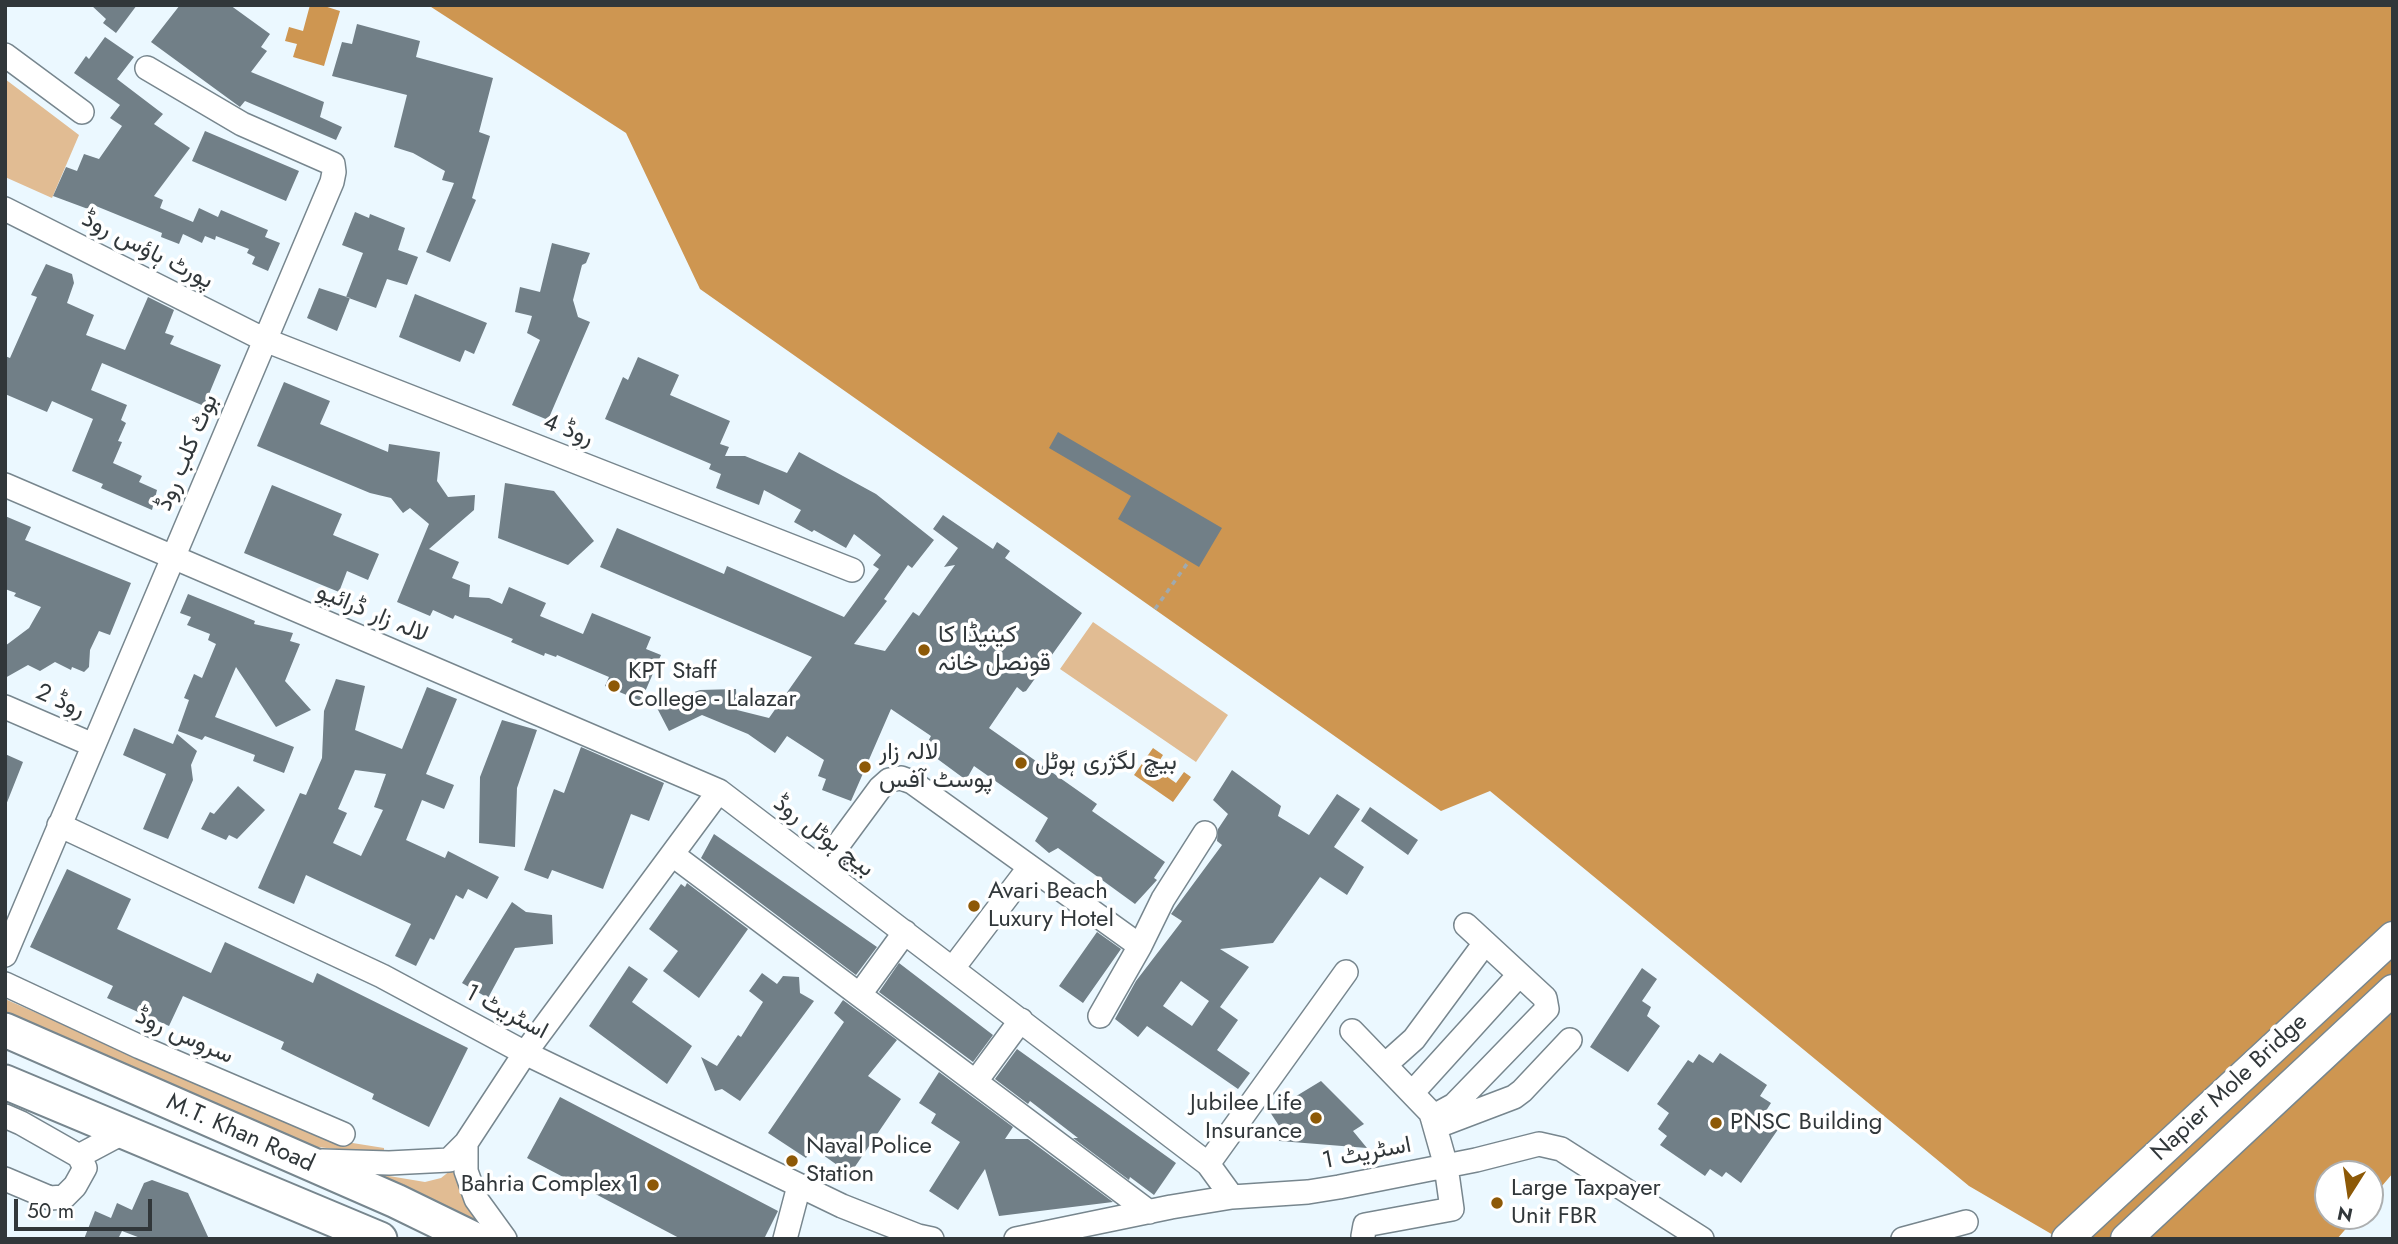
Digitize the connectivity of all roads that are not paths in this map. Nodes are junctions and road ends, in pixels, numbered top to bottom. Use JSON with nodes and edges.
{"nodes":[{"id":1,"x":5,"y":55,"type":"edge"},
{"id":2,"x":147,"y":68,"type":"dead end"},
{"id":3,"x":82,"y":112,"type":"dead end"},
{"id":4,"x":5,"y":209,"type":"edge"},
{"id":5,"x":265,"y":340,"type":"junction"},
{"id":6,"x":5,"y":485,"type":"edge"},
{"id":7,"x":173,"y":557,"type":"junction"},
{"id":8,"x":852,"y":570,"type":"dead end"},
{"id":9,"x":5,"y":707,"type":"edge"},
{"id":10,"x":93,"y":745,"type":"junction"},
{"id":11,"x":719,"y":791,"type":"junction"},
{"id":12,"x":59,"y":825,"type":"junction"},
{"id":13,"x":1205,"y":833,"type":"dead end"},
{"id":14,"x":673,"y":855,"type":"junction"},
{"id":15,"x":821,"y":868,"type":"junction"},
{"id":16,"x":1029,"y":868,"type":"junction"},
{"id":17,"x":1466,"y":925,"type":"dead end"},
{"id":18,"x":905,"y":932,"type":"junction"},
{"id":19,"x":2393,"y":937,"type":"edge"},
{"id":20,"x":1485,"y":943,"type":"junction"},
{"id":21,"x":1140,"y":946,"type":"junction"},
{"id":22,"x":5,"y":956,"type":"edge"},
{"id":23,"x":953,"y":968,"type":"junction"},
{"id":24,"x":1346,"y":972,"type":"dead end"},
{"id":25,"x":1519,"y":975,"type":"junction"},
{"id":26,"x":5,"y":984,"type":"edge"},
{"id":27,"x":2393,"y":990,"type":"edge"},
{"id":28,"x":860,"y":994,"type":"junction"},
{"id":29,"x":1100,"y":1016,"type":"dead end"},
{"id":30,"x":1021,"y":1020,"type":"junction"},
{"id":31,"x":5,"y":1030,"type":"edge"},
{"id":32,"x":1352,"y":1031,"type":"dead end"},
{"id":33,"x":1570,"y":1040,"type":"dead end"},
{"id":34,"x":524,"y":1054,"type":"junction"},
{"id":35,"x":1385,"y":1065,"type":"junction"},
{"id":36,"x":976,"y":1081,"type":"junction"},
{"id":37,"x":5,"y":1082,"type":"edge"},
{"id":38,"x":1412,"y":1093,"type":"junction"},
{"id":39,"x":5,"y":1116,"type":"edge"},
{"id":40,"x":1434,"y":1122,"type":"junction"},
{"id":41,"x":124,"y":1132,"type":"junction"},
{"id":42,"x":343,"y":1135,"type":"dead end"},
{"id":43,"x":466,"y":1143,"type":"junction"},
{"id":44,"x":79,"y":1156,"type":"junction"},
{"id":45,"x":298,"y":1160,"type":"junction"},
{"id":46,"x":1208,"y":1164,"type":"junction"},
{"id":47,"x":1446,"y":1166,"type":"junction"},
{"id":48,"x":5,"y":1179,"type":"edge"},
{"id":49,"x":799,"y":1186,"type":"junction"},
{"id":50,"x":1232,"y":1197,"type":"junction"},
{"id":51,"x":1149,"y":1212,"type":"junction"},
{"id":52,"x":1966,"y":1222,"type":"dead end"},
{"id":53,"x":1363,"y":1236,"type":"dead end"},
{"id":54,"x":380,"y":1239,"type":"edge"},
{"id":55,"x":474,"y":1239,"type":"edge"},
{"id":56,"x":505,"y":1239,"type":"edge"},
{"id":57,"x":785,"y":1239,"type":"edge"},
{"id":58,"x":932,"y":1239,"type":"edge"},
{"id":59,"x":1016,"y":1239,"type":"edge"},
{"id":60,"x":1702,"y":1239,"type":"edge"},
{"id":61,"x":1903,"y":1239,"type":"edge"},
{"id":62,"x":2067,"y":1239,"type":"edge"},
{"id":63,"x":2126,"y":1239,"type":"edge"}],
"edges":[{"from":1,"to":3,"type":"street"},
{"from":2,"to":5,"type":"street","name":"بوٹ کلب روڈ"},
{"from":4,"to":5,"type":"street","name":"پورٹ ہاؤس روڈ"},
{"from":5,"to":7,"type":"street","name":"بوٹ کلب روڈ"},
{"from":5,"to":8,"type":"street","name":"روڈ 4"},
{"from":6,"to":7,"type":"street","name":"لالہ زار ڈرائیو"},
{"from":7,"to":10,"type":"street","name":"بوٹ کلب روڈ"},
{"from":7,"to":11,"type":"street","name":"لالہ زار ڈرائیو"},
{"from":9,"to":10,"type":"street","name":"روڈ 2"},
{"from":10,"to":12,"type":"street","name":"بوٹ کلب روڈ"},
{"from":11,"to":14,"type":"street"},
{"from":11,"to":15,"type":"street","name":"بیچ ہوٹل روڈ"},
{"from":12,"to":22,"type":"street","name":"بوٹ کلب روڈ"},
{"from":12,"to":34,"type":"street","name":"اسٹریٹ 1"},
{"from":13,"to":21,"type":"street"},
{"from":14,"to":28,"type":"street"},
{"from":14,"to":34,"type":"street"},
{"from":15,"to":16,"type":"street"},
{"from":15,"to":18,"type":"street","name":"بیچ ہوٹل روڈ"},
{"from":16,"to":21,"type":"street"},
{"from":16,"to":23,"type":"street"},
{"from":17,"to":20,"type":"street"},
{"from":18,"to":23,"type":"street","name":"بیچ ہوٹل روڈ"},
{"from":18,"to":28,"type":"street"},
{"from":19,"to":62,"type":"main road","name":"Napier Mole Bridge"},
{"from":20,"to":25,"type":"street"},
{"from":20,"to":35,"type":"street"},
{"from":21,"to":29,"type":"street"},
{"from":23,"to":30,"type":"street","name":"بیچ ہوٹل روڈ"},
{"from":24,"to":46,"type":"street"},
{"from":25,"to":38,"type":"street"},
{"from":25,"to":40,"type":"street"},
{"from":26,"to":42,"type":"street","name":"سروس روڈ"},
{"from":27,"to":63,"type":"main road","name":"Napier Mole Bridge"},
{"from":28,"to":36,"type":"street"},
{"from":30,"to":36,"type":"street"},
{"from":30,"to":46,"type":"street","name":"بیچ ہوٹل روڈ"},
{"from":31,"to":45,"type":"highway","name":"M.T. Khan Road"},
{"from":32,"to":35,"type":"street"},
{"from":33,"to":40,"type":"street"},
{"from":34,"to":43,"type":"street"},
{"from":34,"to":49,"type":"street","name":"اسٹریٹ 1"},
{"from":35,"to":38,"type":"street"},
{"from":36,"to":51,"type":"street"},
{"from":37,"to":41,"type":"highway","name":"M.T. Khan Road"},
{"from":38,"to":40,"type":"street"},
{"from":39,"to":44,"type":"street"},
{"from":40,"to":47,"type":"street"},
{"from":41,"to":44,"type":"street"},
{"from":41,"to":54,"type":"highway","name":"M.T. Khan Road"},
{"from":43,"to":45,"type":"street"},
{"from":43,"to":56,"type":"street"},
{"from":44,"to":48,"type":"street"},
{"from":45,"to":55,"type":"highway","name":"M.T. Khan Road"},
{"from":46,"to":50,"type":"street","name":"بیچ ہوٹل روڈ"},
{"from":47,"to":50,"type":"street","name":"اسٹریٹ 1"},
{"from":47,"to":53,"type":"street"},
{"from":47,"to":60,"type":"street","name":"اسٹریٹ 1"},
{"from":49,"to":57,"type":"street"},
{"from":49,"to":58,"type":"street","name":"اسٹریٹ 1"},
{"from":50,"to":51,"type":"street","name":"اسٹریٹ 1"},
{"from":51,"to":59,"type":"street","name":"اسٹریٹ 1"},
{"from":52,"to":61,"type":"street"}]}
